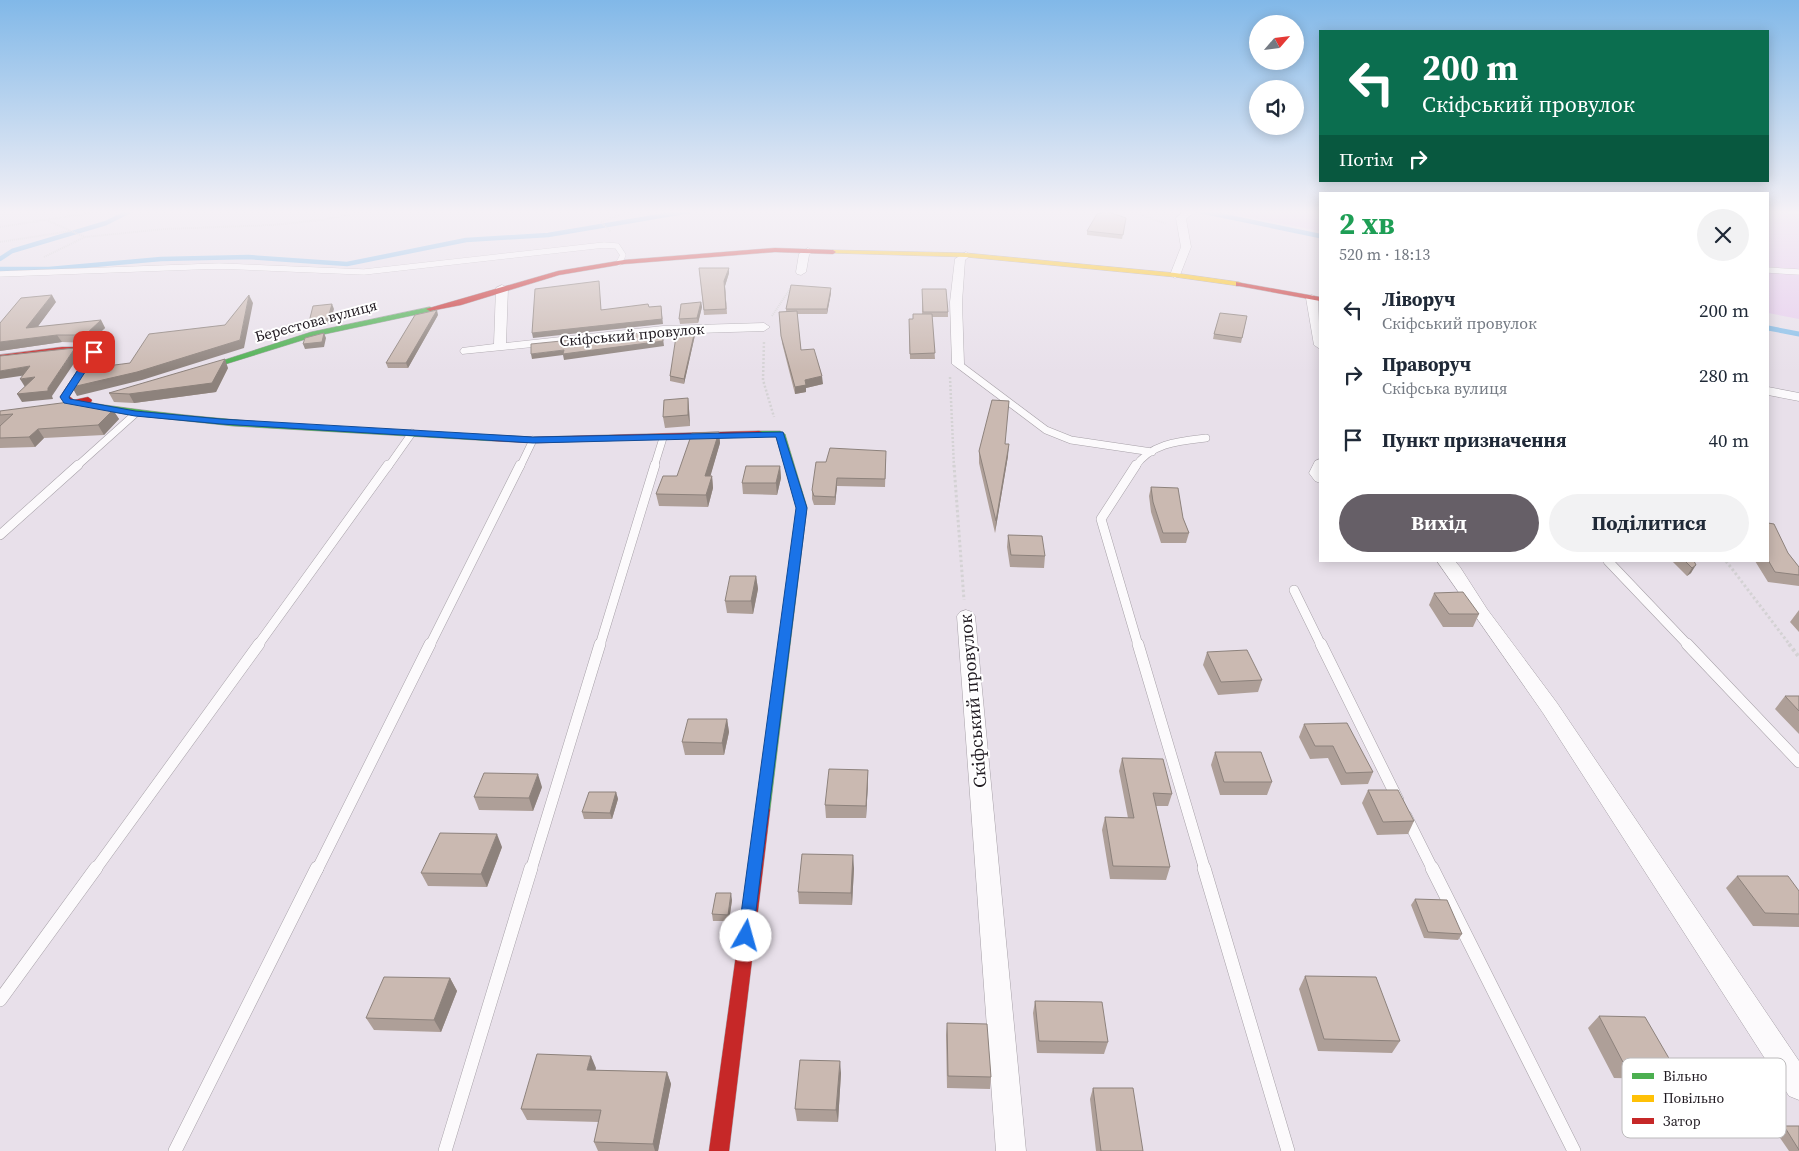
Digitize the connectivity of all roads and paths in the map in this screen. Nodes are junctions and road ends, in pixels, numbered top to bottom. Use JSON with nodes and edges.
{"nodes":[{"id":1,"x":423,"y":265,"type":"edge"},
{"id":2,"x":609,"y":265,"type":"edge"},
{"id":3,"x":803,"y":265,"type":"edge"},
{"id":4,"x":959,"y":265,"type":"edge"},
{"id":5,"x":1068,"y":265,"type":"edge"},
{"id":6,"x":1179,"y":265,"type":"edge"},
{"id":7,"x":1769,"y":270,"type":"edge"},
{"id":8,"x":802,"y":272,"type":"joint"},
{"id":9,"x":1799,"y":272,"type":"edge"},
{"id":10,"x":0,"y":274,"type":"edge"},
{"id":11,"x":1175,"y":275,"type":"junction"},
{"id":12,"x":502,"y":288,"type":"junction"},
{"id":13,"x":1316,"y":298,"type":"edge"},
{"id":14,"x":764,"y":327,"type":"junction"},
{"id":15,"x":1319,"y":333,"type":"edge"},
{"id":16,"x":500,"y":347,"type":"junction"},
{"id":17,"x":466,"y":351,"type":"dead end"},
{"id":18,"x":0,"y":357,"type":"edge"},
{"id":19,"x":958,"y":364,"type":"junction"},
{"id":20,"x":185,"y":374,"type":"edge"},
{"id":21,"x":1769,"y":390,"type":"edge"},
{"id":22,"x":102,"y":397,"type":"dead end"},
{"id":23,"x":1799,"y":397,"type":"edge"},
{"id":24,"x":75,"y":404,"type":"junction"},
{"id":25,"x":56,"y":406,"type":"edge"},
{"id":26,"x":135,"y":414,"type":"junction"},
{"id":27,"x":412,"y":433,"type":"junction"},
{"id":28,"x":780,"y":434,"type":"junction"},
{"id":29,"x":663,"y":438,"type":"junction"},
{"id":30,"x":1206,"y":438,"type":"dead end"},
{"id":31,"x":533,"y":440,"type":"junction"},
{"id":32,"x":1152,"y":452,"type":"junction"},
{"id":33,"x":0,"y":535,"type":"edge"},
{"id":34,"x":1445,"y":562,"type":"edge"},
{"id":35,"x":1609,"y":562,"type":"edge"},
{"id":36,"x":1727,"y":562,"type":"edge"},
{"id":37,"x":1294,"y":590,"type":"dead end"},
{"id":38,"x":966,"y":616,"type":"joint"},
{"id":39,"x":1799,"y":657,"type":"edge"},
{"id":40,"x":1799,"y":762,"type":"edge"},
{"id":41,"x":0,"y":1000,"type":"edge"},
{"id":42,"x":1781,"y":1058,"type":"edge"},
{"id":43,"x":1786,"y":1066,"type":"edge"},
{"id":44,"x":1799,"y":1086,"type":"edge"},
{"id":45,"x":175,"y":1151,"type":"edge"},
{"id":46,"x":444,"y":1151,"type":"edge"},
{"id":47,"x":719,"y":1151,"type":"edge"},
{"id":48,"x":1011,"y":1151,"type":"edge"},
{"id":49,"x":1288,"y":1151,"type":"edge"},
{"id":50,"x":1574,"y":1151,"type":"edge"}],
"edges":[{"from":1,"to":10,"type":"lane"},
{"from":2,"to":12,"type":"street","name":"Берестова вулиця"},
{"from":3,"to":8,"type":"street"},
{"from":4,"to":19,"type":"street"},
{"from":5,"to":11,"type":"street","name":"Берестова вулиця"},
{"from":6,"to":11,"type":"street"},
{"from":7,"to":9,"type":"lane"},
{"from":8,"to":14,"type":"path"},
{"from":11,"to":13,"type":"street","name":"Берестова вулиця"},
{"from":12,"to":16,"type":"street"},
{"from":12,"to":20,"type":"street","name":"Берестова вулиця"},
{"from":13,"to":15,"type":"street"},
{"from":14,"to":16,"type":"street","name":"Скіфський провулок"},
{"from":14,"to":28,"type":"path"},
{"from":16,"to":17,"type":"street","name":"Скіфський провулок"},
{"from":18,"to":24,"type":"street"},
{"from":19,"to":32,"type":"lane"},
{"from":19,"to":38,"type":"path","name":"Скіфський провулок"},
{"from":21,"to":23,"type":"street"},
{"from":22,"to":24,"type":"street"},
{"from":24,"to":25,"type":"street"},
{"from":24,"to":26,"type":"street"},
{"from":26,"to":27,"type":"street"},
{"from":26,"to":33,"type":"lane"},
{"from":27,"to":31,"type":"street"},
{"from":27,"to":41,"type":"lane"},
{"from":28,"to":29,"type":"street"},
{"from":28,"to":47,"type":"street"},
{"from":29,"to":31,"type":"street"},
{"from":29,"to":46,"type":"lane"},
{"from":30,"to":32,"type":"lane"},
{"from":31,"to":45,"type":"lane"},
{"from":32,"to":49,"type":"lane"},
{"from":34,"to":42,"type":"street"},
{"from":35,"to":40,"type":"lane"},
{"from":36,"to":39,"type":"path"},
{"from":37,"to":50,"type":"lane"},
{"from":38,"to":48,"type":"street","name":"Скіфський провулок"},
{"from":43,"to":44,"type":"street"}]}
